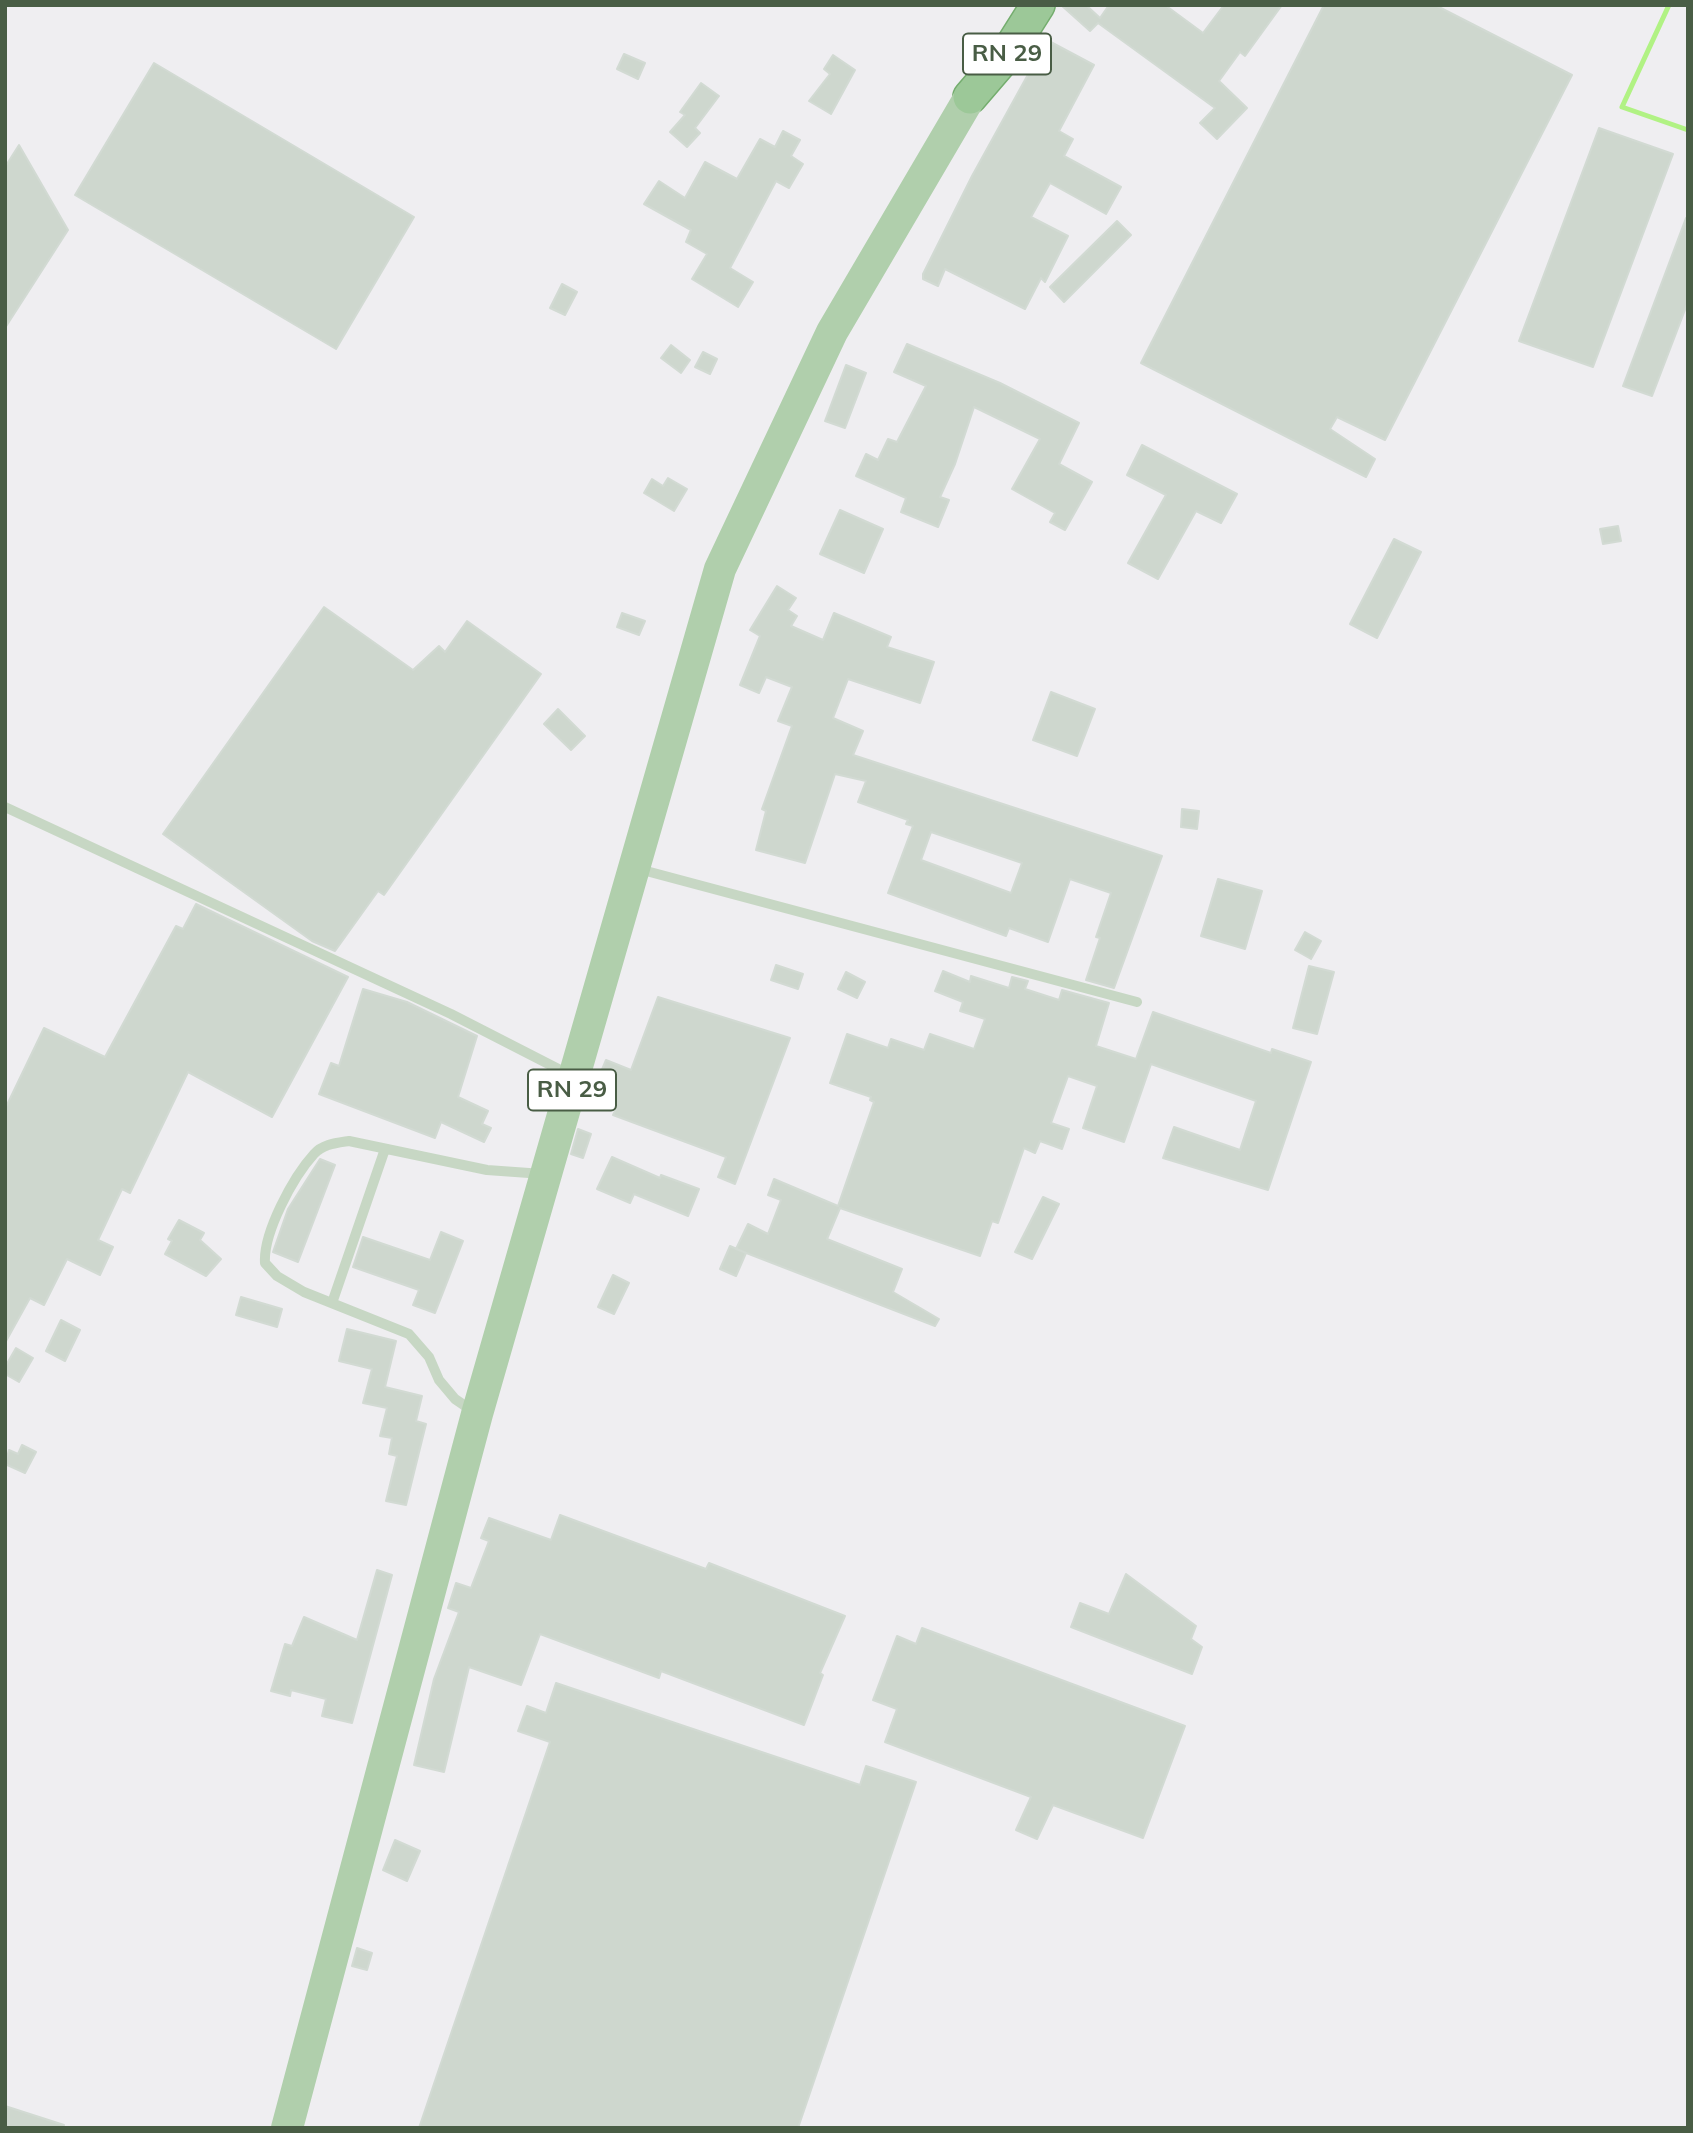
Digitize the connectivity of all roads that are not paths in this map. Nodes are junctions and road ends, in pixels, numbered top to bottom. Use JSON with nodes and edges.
{"nodes":[{"id":1,"x":1014,"y":5,"type":"edge"},
{"id":2,"x":1038,"y":5,"type":"edge"},
{"id":3,"x":970,"y":97,"type":"junction"},
{"id":4,"x":5,"y":807,"type":"edge"},
{"id":5,"x":633,"y":868,"type":"junction"},
{"id":6,"x":1137,"y":1002,"type":"dead end"},
{"id":7,"x":575,"y":1078,"type":"junction"},
{"id":8,"x":384,"y":1149,"type":"junction"},
{"id":9,"x":547,"y":1175,"type":"junction"},
{"id":10,"x":332,"y":1303,"type":"junction"},
{"id":11,"x":477,"y":1414,"type":"junction"},
{"id":12,"x":287,"y":2128,"type":"edge"}],
"edges":[{"from":1,"to":3,"type":"highway","number":"RN 29"},
{"from":2,"to":3,"type":"highway","number":"RN 29"},
{"from":3,"to":5,"type":"main road","number":"RN 29"},
{"from":4,"to":7,"type":"lane"},
{"from":5,"to":6,"type":"lane"},
{"from":5,"to":7,"type":"main road","number":"RN 29"},
{"from":7,"to":9,"type":"main road","number":"RN 29"},
{"from":8,"to":9,"type":"lane"},
{"from":8,"to":10,"type":"lane"},
{"from":8,"to":10,"type":"lane"},
{"from":9,"to":11,"type":"main road","number":"RN 29"},
{"from":10,"to":11,"type":"lane"},
{"from":11,"to":12,"type":"main road","number":"RN 29"}]}
